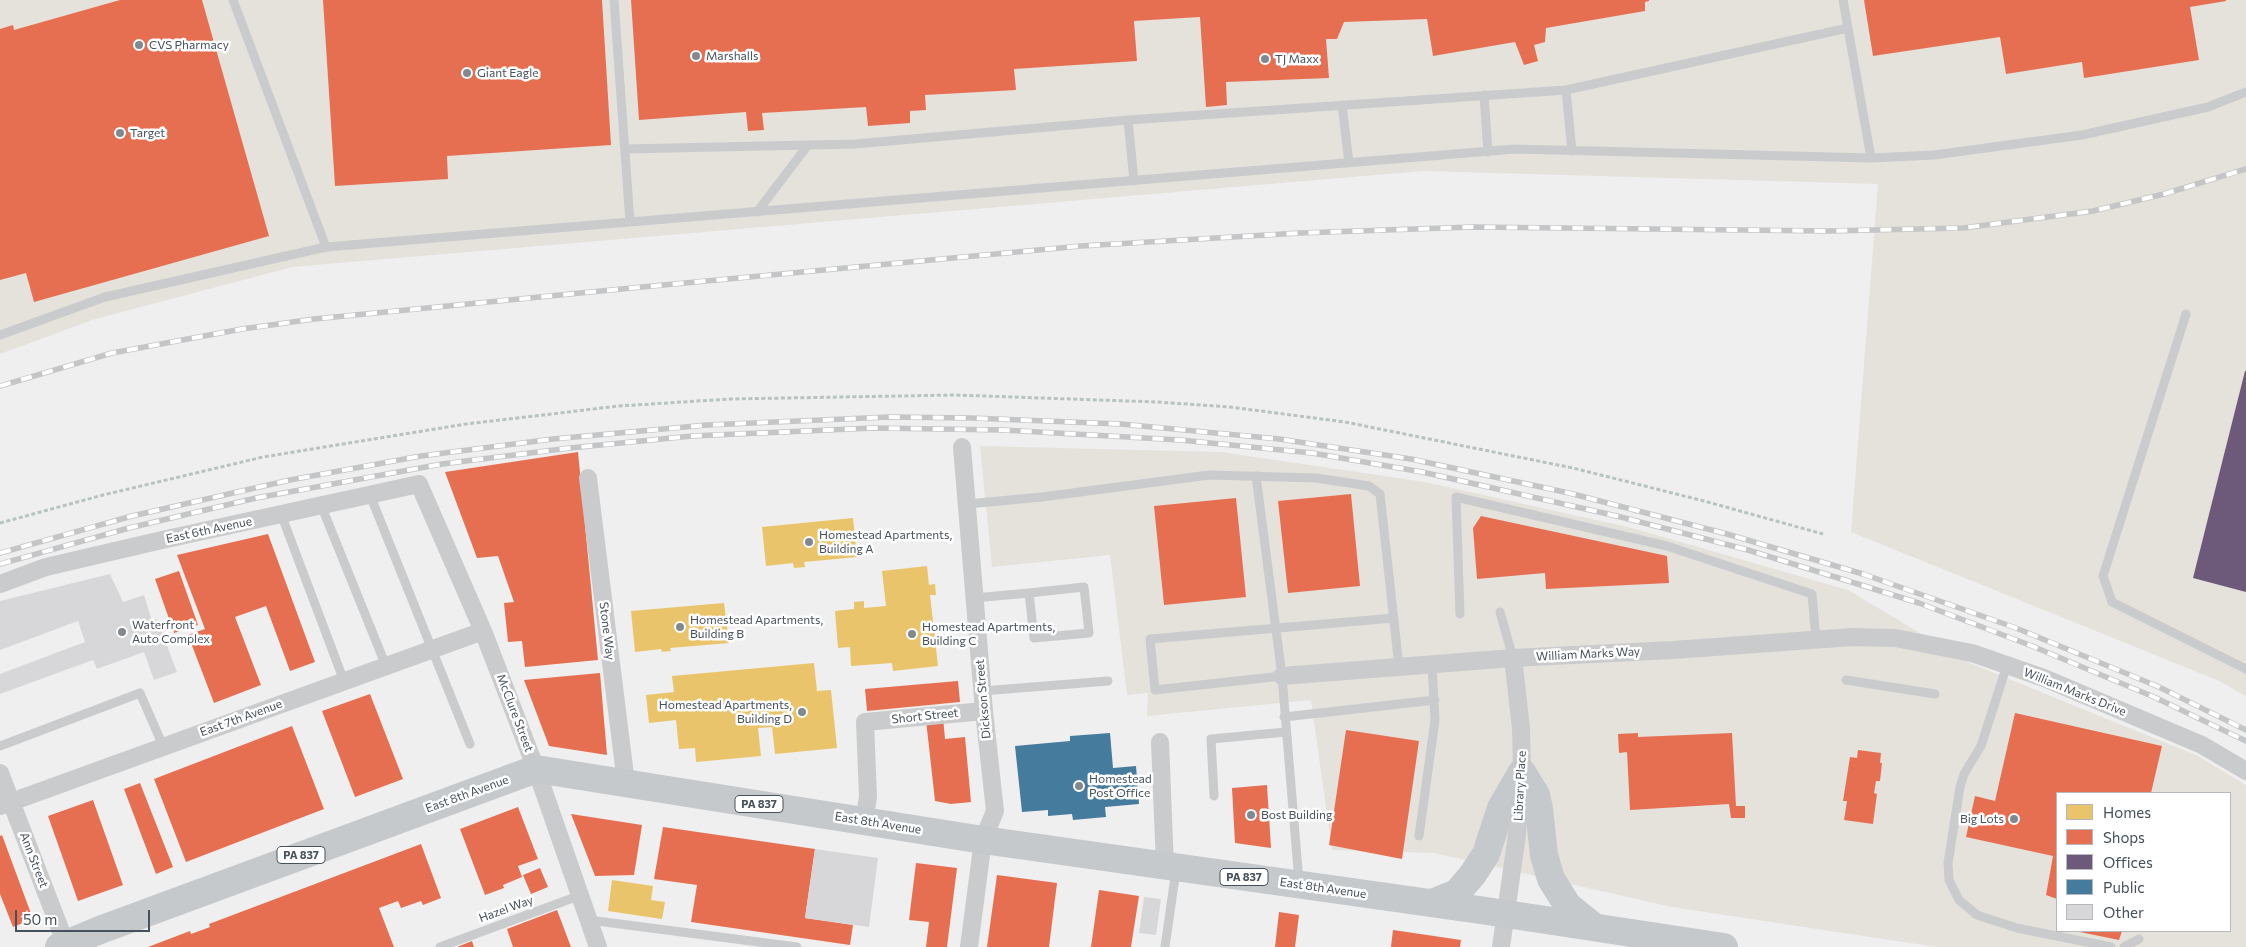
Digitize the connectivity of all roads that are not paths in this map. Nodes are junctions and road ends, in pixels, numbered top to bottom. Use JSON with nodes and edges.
{"nodes":[{"id":1,"x":233,"y":0,"type":"edge"},
{"id":2,"x":614,"y":0,"type":"edge"},
{"id":3,"x":1843,"y":0,"type":"edge"},
{"id":4,"x":1848,"y":28,"type":"junction"},
{"id":5,"x":1566,"y":90,"type":"junction"},
{"id":6,"x":2246,"y":92,"type":"edge"},
{"id":7,"x":1484,"y":95,"type":"junction"},
{"id":8,"x":1342,"y":105,"type":"junction"},
{"id":9,"x":1128,"y":120,"type":"junction"},
{"id":10,"x":808,"y":145,"type":"junction"},
{"id":11,"x":625,"y":148,"type":"junction"},
{"id":12,"x":1572,"y":151,"type":"junction"},
{"id":13,"x":1488,"y":152,"type":"junction"},
{"id":14,"x":1871,"y":158,"type":"junction"},
{"id":15,"x":1349,"y":163,"type":"junction"},
{"id":16,"x":1134,"y":181,"type":"junction"},
{"id":17,"x":757,"y":212,"type":"junction"},
{"id":18,"x":630,"y":222,"type":"junction"},
{"id":19,"x":326,"y":247,"type":"junction"},
{"id":20,"x":2186,"y":314,"type":"dead end"},
{"id":21,"x":0,"y":335,"type":"edge"},
{"id":22,"x":962,"y":448,"type":"dead end"},
{"id":23,"x":1256,"y":476,"type":"junction"},
{"id":24,"x":588,"y":478,"type":"dead end"},
{"id":25,"x":419,"y":484,"type":"joint"},
{"id":26,"x":370,"y":495,"type":"junction"},
{"id":27,"x":966,"y":504,"type":"junction"},
{"id":28,"x":320,"y":505,"type":"junction"},
{"id":29,"x":281,"y":514,"type":"junction"},
{"id":30,"x":0,"y":584,"type":"edge"},
{"id":31,"x":1029,"y":593,"type":"junction"},
{"id":32,"x":974,"y":598,"type":"junction"},
{"id":33,"x":1500,"y":612,"type":"dead end"},
{"id":34,"x":1460,"y":614,"type":"dead end"},
{"id":35,"x":1394,"y":618,"type":"junction"},
{"id":36,"x":1275,"y":627,"type":"junction"},
{"id":37,"x":483,"y":631,"type":"junction"},
{"id":38,"x":1895,"y":638,"type":"joint"},
{"id":39,"x":1816,"y":640,"type":"junction"},
{"id":40,"x":432,"y":650,"type":"junction"},
{"id":41,"x":1513,"y":658,"type":"junction"},
{"id":42,"x":1432,"y":664,"type":"junction"},
{"id":43,"x":2007,"y":665,"type":"junction"},
{"id":44,"x":386,"y":666,"type":"junction"},
{"id":45,"x":1399,"y":667,"type":"junction"},
{"id":46,"x":2246,"y":669,"type":"edge"},
{"id":47,"x":1282,"y":676,"type":"junction"},
{"id":48,"x":1846,"y":680,"type":"dead end"},
{"id":49,"x":344,"y":681,"type":"junction"},
{"id":50,"x":1108,"y":681,"type":"dead end"},
{"id":51,"x":982,"y":691,"type":"junction"},
{"id":52,"x":1935,"y":694,"type":"dead end"},
{"id":53,"x":1435,"y":700,"type":"junction"},
{"id":54,"x":984,"y":710,"type":"junction"},
{"id":55,"x":1284,"y":717,"type":"junction"},
{"id":56,"x":1286,"y":732,"type":"junction"},
{"id":57,"x":1160,"y":742,"type":"dead end"},
{"id":58,"x":470,"y":744,"type":"dead end"},
{"id":59,"x":0,"y":746,"type":"edge"},
{"id":60,"x":164,"y":746,"type":"junction"},
{"id":61,"x":536,"y":769,"type":"junction"},
{"id":62,"x":2246,"y":771,"type":"edge"},
{"id":63,"x":1522,"y":772,"type":"junction"},
{"id":64,"x":0,"y":773,"type":"edge"},
{"id":65,"x":626,"y":783,"type":"junction"},
{"id":66,"x":1214,"y":796,"type":"dead end"},
{"id":67,"x":6,"y":803,"type":"edge"},
{"id":68,"x":864,"y":821,"type":"junction"},
{"id":69,"x":1419,"y":836,"type":"dead end"},
{"id":70,"x":983,"y":840,"type":"junction"},
{"id":71,"x":1171,"y":866,"type":"junction"},
{"id":72,"x":1299,"y":884,"type":"junction"},
{"id":73,"x":581,"y":895,"type":"junction"},
{"id":74,"x":1432,"y":903,"type":"junction"},
{"id":75,"x":1506,"y":914,"type":"junction"},
{"id":76,"x":589,"y":920,"type":"junction"},
{"id":77,"x":1594,"y":927,"type":"junction"},
{"id":78,"x":2139,"y":939,"type":"dead end"},
{"id":79,"x":64,"y":946,"type":"edge"},
{"id":80,"x":440,"y":947,"type":"edge"},
{"id":81,"x":598,"y":947,"type":"edge"},
{"id":82,"x":797,"y":947,"type":"edge"},
{"id":83,"x":969,"y":947,"type":"edge"},
{"id":84,"x":1165,"y":947,"type":"edge"},
{"id":85,"x":1501,"y":947,"type":"edge"},
{"id":86,"x":1724,"y":947,"type":"edge"},
{"id":87,"x":2111,"y":947,"type":"edge"},
{"id":88,"x":2124,"y":947,"type":"edge"}],
"edges":[{"from":1,"to":19,"type":"lane"},
{"from":2,"to":11,"type":"lane"},
{"from":3,"to":4,"type":"lane"},
{"from":4,"to":5,"type":"lane"},
{"from":4,"to":14,"type":"lane"},
{"from":5,"to":7,"type":"lane"},
{"from":5,"to":12,"type":"lane"},
{"from":6,"to":14,"type":"lane"},
{"from":7,"to":8,"type":"lane"},
{"from":7,"to":13,"type":"lane"},
{"from":8,"to":9,"type":"lane"},
{"from":8,"to":15,"type":"lane"},
{"from":9,"to":10,"type":"lane"},
{"from":9,"to":16,"type":"lane"},
{"from":10,"to":11,"type":"lane"},
{"from":10,"to":17,"type":"lane"},
{"from":11,"to":18,"type":"lane"},
{"from":12,"to":13,"type":"lane"},
{"from":12,"to":14,"type":"lane"},
{"from":13,"to":15,"type":"lane"},
{"from":15,"to":16,"type":"lane"},
{"from":16,"to":17,"type":"lane"},
{"from":17,"to":18,"type":"lane"},
{"from":18,"to":19,"type":"lane"},
{"from":19,"to":21,"type":"lane"},
{"from":20,"to":46,"type":"lane"},
{"from":22,"to":27,"type":"street","name":"Dickson Street"},
{"from":23,"to":27,"type":"lane"},
{"from":23,"to":35,"type":"lane"},
{"from":23,"to":36,"type":"lane"},
{"from":24,"to":65,"type":"street","name":"Stone Way"},
{"from":25,"to":26,"type":"street","name":"East 6th Avenue"},
{"from":25,"to":37,"type":"street","name":"McClure Street"},
{"from":26,"to":28,"type":"street","name":"East 6th Avenue"},
{"from":26,"to":40,"type":"lane"},
{"from":27,"to":32,"type":"street","name":"Dickson Street"},
{"from":28,"to":29,"type":"street","name":"East 6th Avenue"},
{"from":28,"to":44,"type":"lane"},
{"from":29,"to":30,"type":"street","name":"East 6th Avenue"},
{"from":29,"to":49,"type":"lane"},
{"from":31,"to":31,"type":"lane"},
{"from":31,"to":32,"type":"lane"},
{"from":32,"to":51,"type":"street","name":"Dickson Street"},
{"from":33,"to":41,"type":"lane"},
{"from":34,"to":39,"type":"lane"},
{"from":35,"to":36,"type":"lane"},
{"from":35,"to":45,"type":"lane"},
{"from":36,"to":47,"type":"lane"},
{"from":36,"to":47,"type":"lane"},
{"from":37,"to":40,"type":"street","name":"East 7th Avenue"},
{"from":37,"to":61,"type":"street","name":"McClure Street"},
{"from":38,"to":39,"type":"street","name":"William Marks Way"},
{"from":38,"to":43,"type":"street","name":"William Marks Drive"},
{"from":39,"to":41,"type":"street","name":"William Marks Way"},
{"from":40,"to":44,"type":"street","name":"East 7th Avenue"},
{"from":40,"to":58,"type":"lane"},
{"from":41,"to":42,"type":"street","name":"William Marks Way"},
{"from":41,"to":63,"type":"street","name":"Library Place"},
{"from":42,"to":45,"type":"street","name":"William Marks Way"},
{"from":42,"to":53,"type":"lane"},
{"from":43,"to":62,"type":"street","name":"William Marks Drive"},
{"from":43,"to":87,"type":"lane"},
{"from":44,"to":49,"type":"street","name":"East 7th Avenue"},
{"from":45,"to":47,"type":"street","name":"William Marks Way"},
{"from":47,"to":55,"type":"lane"},
{"from":48,"to":52,"type":"lane"},
{"from":49,"to":60,"type":"street","name":"East 7th Avenue"},
{"from":50,"to":51,"type":"lane"},
{"from":51,"to":54,"type":"street","name":"Dickson Street"},
{"from":53,"to":55,"type":"lane"},
{"from":53,"to":69,"type":"lane"},
{"from":54,"to":68,"type":"street","name":"Short Street"},
{"from":54,"to":70,"type":"street","name":"Dickson Street"},
{"from":55,"to":56,"type":"lane"},
{"from":56,"to":66,"type":"lane"},
{"from":56,"to":72,"type":"lane"},
{"from":57,"to":71,"type":"street"},
{"from":59,"to":60,"type":"lane"},
{"from":60,"to":67,"type":"street","name":"East 7th Avenue"},
{"from":61,"to":65,"type":"main road","name":"East 8th Avenue","number":"PA 837"},
{"from":61,"to":73,"type":"street","name":"McClure Street"},
{"from":61,"to":79,"type":"main road","name":"East 8th Avenue","number":"PA 837"},
{"from":63,"to":74,"type":"main road"},
{"from":63,"to":75,"type":"street","name":"Library Place"},
{"from":63,"to":77,"type":"main road"},
{"from":64,"to":67,"type":"street","name":"Ann Street"},
{"from":65,"to":68,"type":"main road","name":"East 8th Avenue","number":"PA 837"},
{"from":67,"to":79,"type":"street","name":"Ann Street"},
{"from":68,"to":70,"type":"main road","name":"East 8th Avenue","number":"PA 837"},
{"from":70,"to":71,"type":"main road","name":"East 8th Avenue","number":"PA 837"},
{"from":70,"to":83,"type":"street","name":"Dickson Street"},
{"from":71,"to":72,"type":"main road","name":"East 8th Avenue","number":"PA 837"},
{"from":71,"to":84,"type":"lane"},
{"from":72,"to":74,"type":"main road","name":"East 8th Avenue","number":"PA 837"},
{"from":73,"to":76,"type":"street","name":"McClure Street"},
{"from":73,"to":80,"type":"lane","name":"Hazel Way"},
{"from":74,"to":75,"type":"main road","name":"East 8th Avenue","number":"PA 837"},
{"from":75,"to":77,"type":"main road","name":"East 8th Avenue","number":"PA 837"},
{"from":75,"to":85,"type":"street","name":"Library Place"},
{"from":76,"to":81,"type":"street","name":"McClure Street"},
{"from":76,"to":82,"type":"lane"},
{"from":77,"to":86,"type":"main road","name":"East 8th Avenue","number":"PA 837"},
{"from":78,"to":88,"type":"lane"}]}
